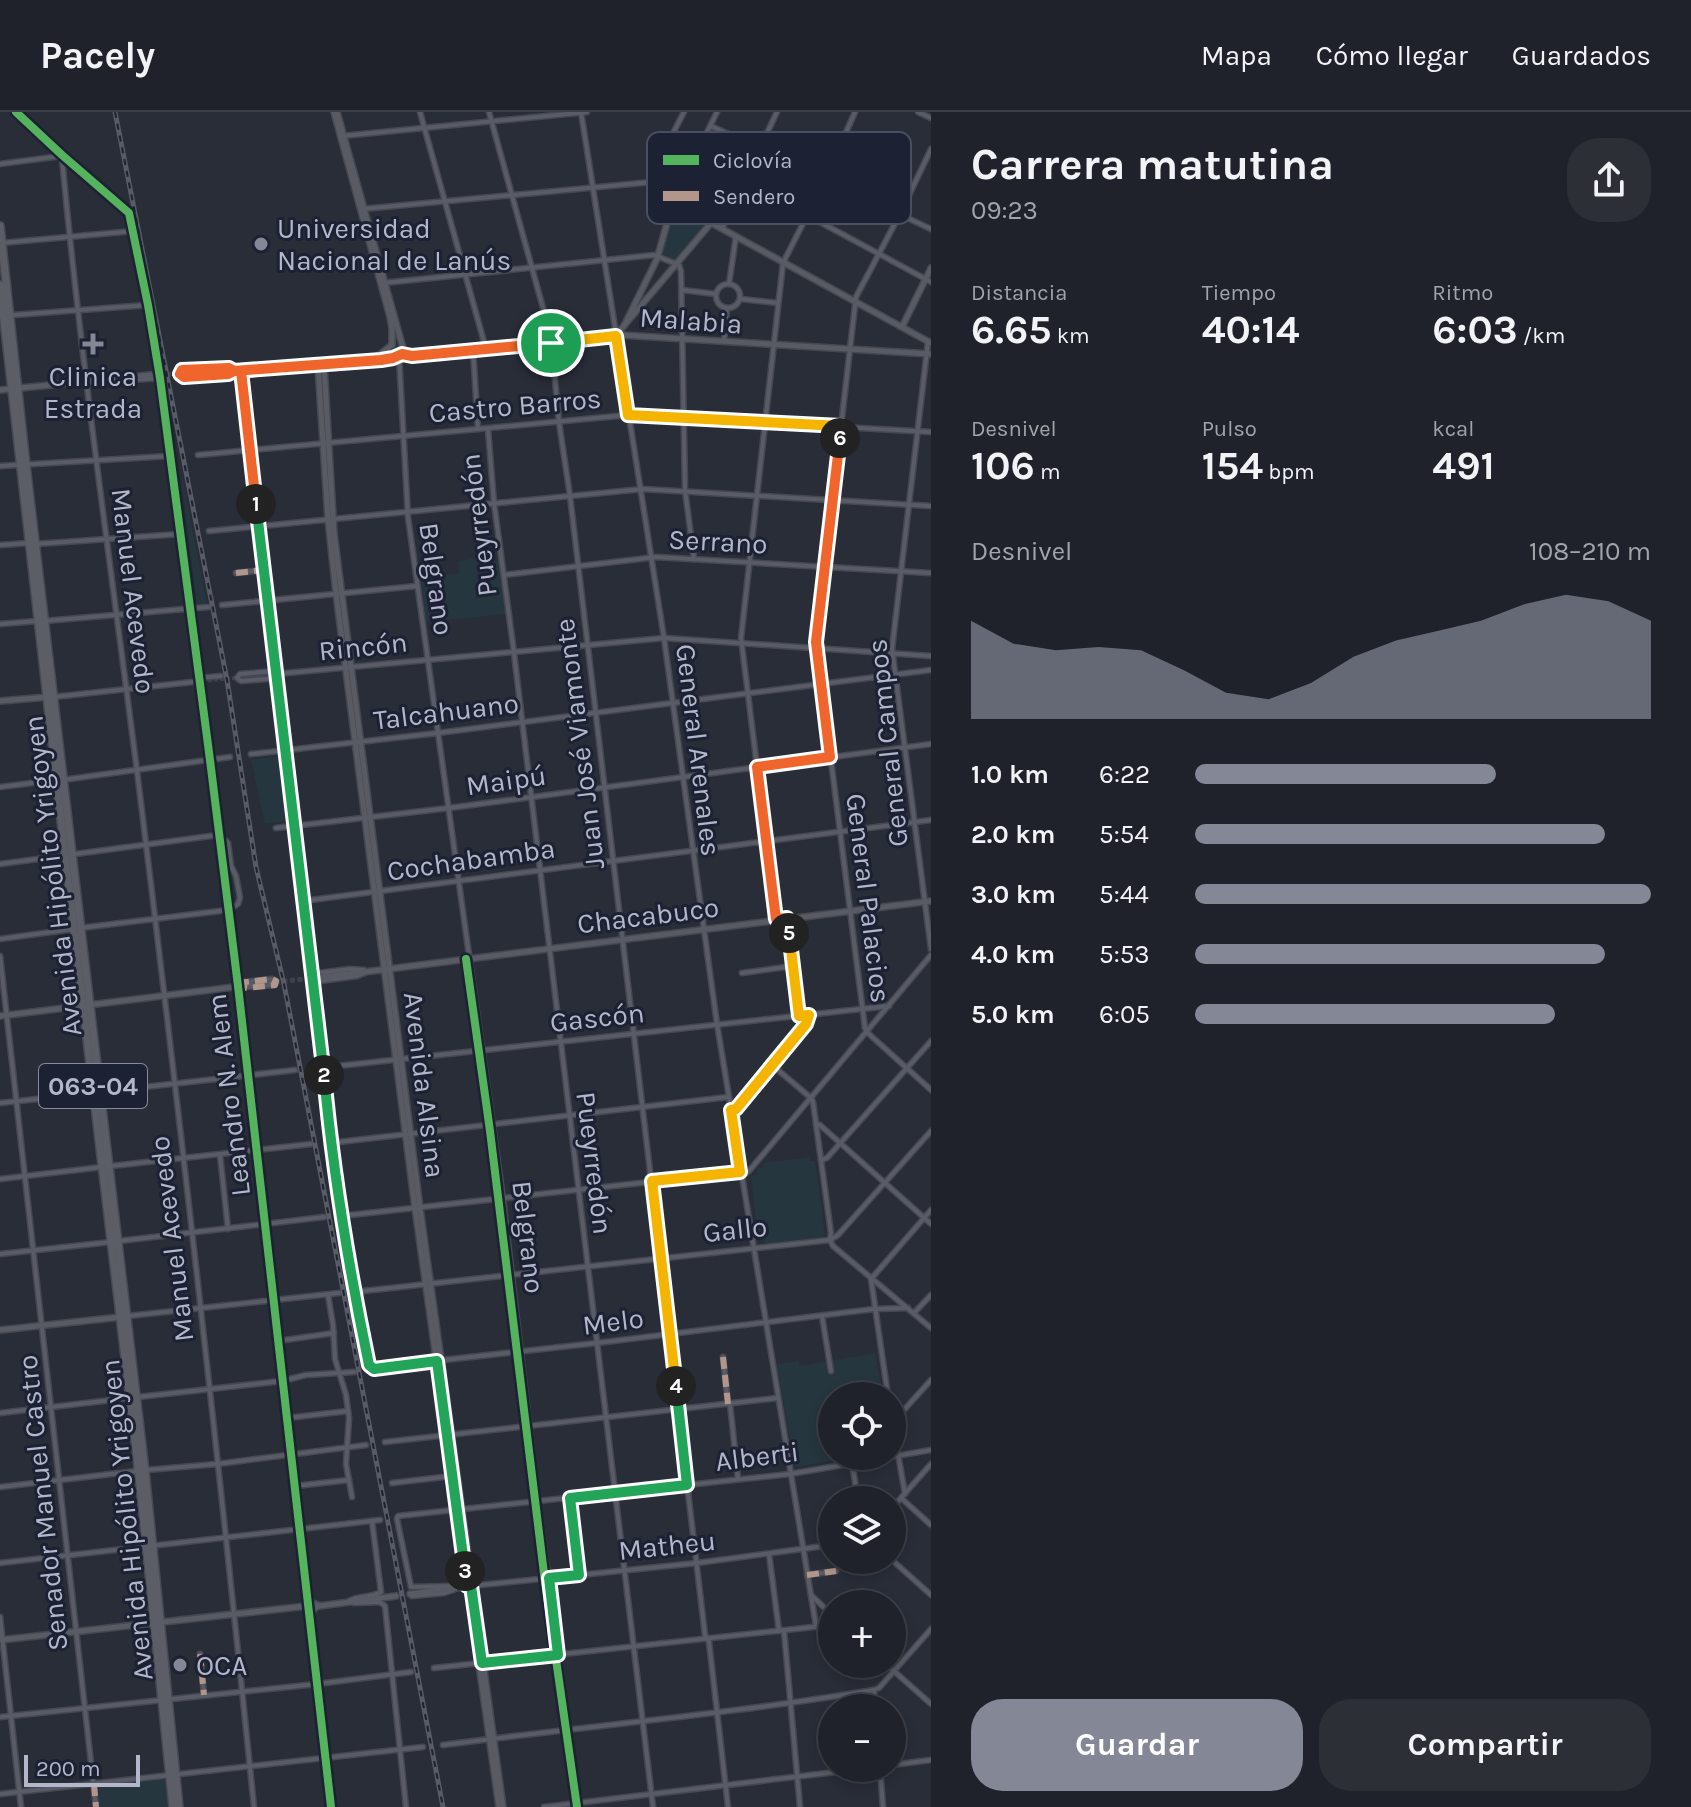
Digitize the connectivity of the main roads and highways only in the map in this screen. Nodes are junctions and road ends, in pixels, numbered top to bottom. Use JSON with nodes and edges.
{"nodes":[{"id":1,"x":0,"y":226,"type":"edge"},
{"id":2,"x":1,"y":243,"type":"edge"},
{"id":3,"x":0,"y":285,"type":"edge"},
{"id":4,"x":4,"y":316,"type":"edge"},
{"id":5,"x":176,"y":1807,"type":"edge"}],
"edges":[{"from":1,"to":2,"type":"main road","name":"Avenida Hipólito Yrigoyen"},
{"from":2,"to":4,"type":"main road","name":"Avenida Hipólito Yrigoyen"},
{"from":3,"to":4,"type":"main road","name":"Avenida Hipólito Yrigoyen"},
{"from":4,"to":5,"type":"main road","name":"Avenida Hipólito Yrigoyen","number":"063-04"}]}
